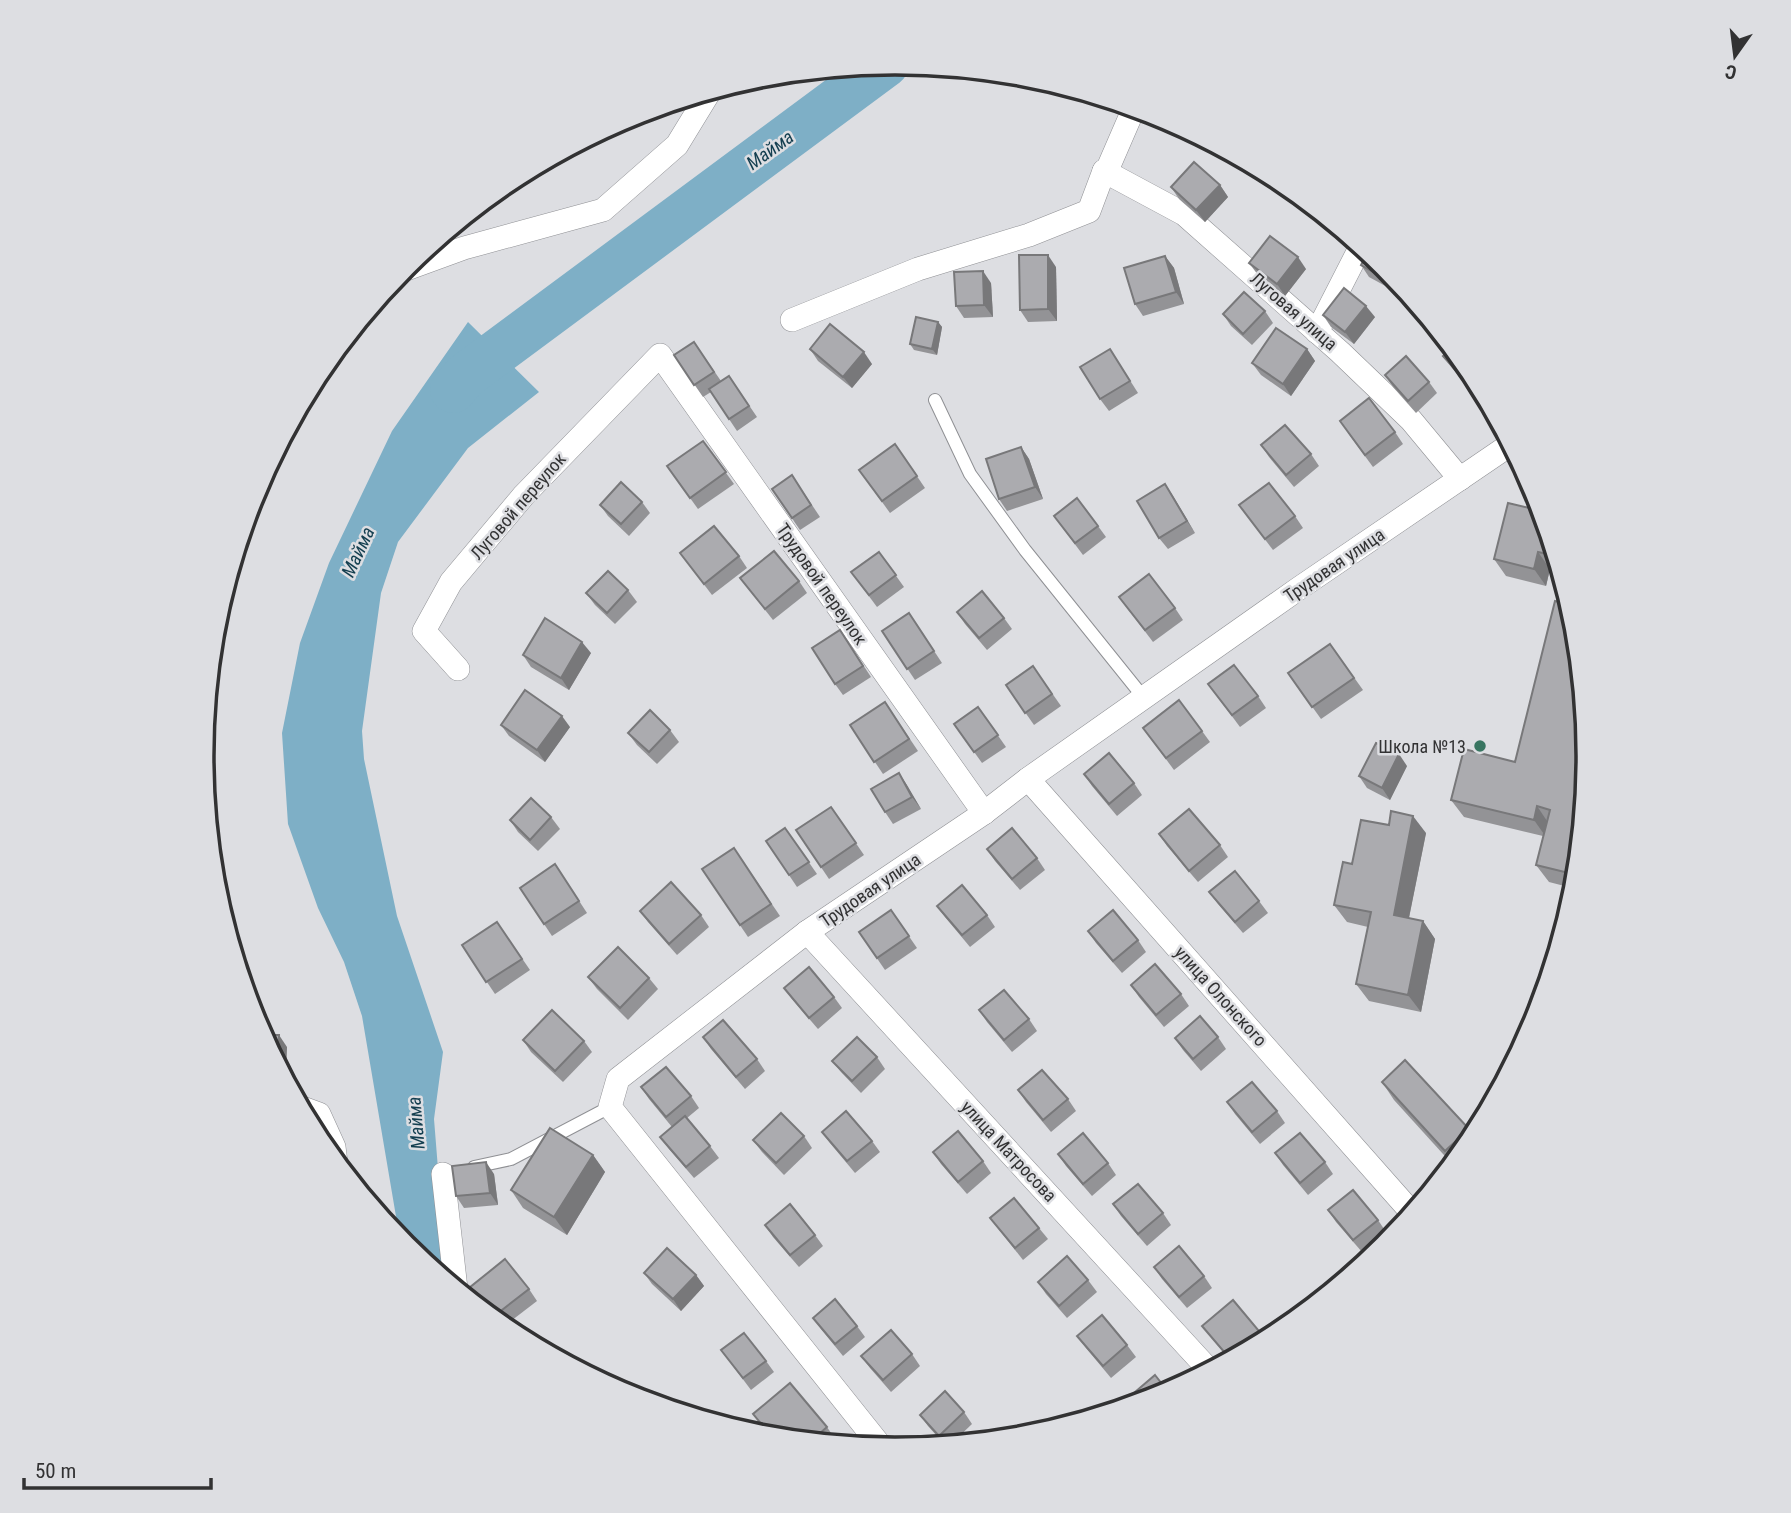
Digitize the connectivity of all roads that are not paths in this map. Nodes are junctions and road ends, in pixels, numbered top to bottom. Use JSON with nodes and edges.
{"nodes":[{"id":1,"x":703,"y":103,"type":"edge"},
{"id":2,"x":1129,"y":117,"type":"edge"},
{"id":3,"x":1104,"y":171,"type":"junction"},
{"id":4,"x":1356,"y":255,"type":"edge"},
{"id":5,"x":428,"y":261,"type":"edge"},
{"id":6,"x":792,"y":320,"type":"dead end"},
{"id":7,"x":1317,"y":332,"type":"junction"},
{"id":8,"x":660,"y":355,"type":"joint"},
{"id":9,"x":935,"y":400,"type":"dead end"},
{"id":10,"x":1503,"y":449,"type":"edge"},
{"id":11,"x":1460,"y":479,"type":"junction"},
{"id":12,"x":458,"y":669,"type":"dead end"},
{"id":13,"x":1144,"y":698,"type":"junction"},
{"id":14,"x":1028,"y":779,"type":"junction"},
{"id":15,"x":984,"y":813,"type":"junction"},
{"id":16,"x":807,"y":932,"type":"junction"},
{"id":17,"x":610,"y":1107,"type":"junction"},
{"id":18,"x":316,"y":1113,"type":"edge"},
{"id":19,"x":327,"y":1132,"type":"edge"},
{"id":20,"x":443,"y":1174,"type":"joint"},
{"id":21,"x":1407,"y":1207,"type":"edge"},
{"id":22,"x":455,"y":1276,"type":"edge"},
{"id":23,"x":1203,"y":1364,"type":"edge"},
{"id":24,"x":873,"y":1437,"type":"edge"}],
"edges":[{"from":1,"to":5,"type":"street"},
{"from":2,"to":3,"type":"street"},
{"from":3,"to":6,"type":"street"},
{"from":3,"to":7,"type":"street","name":"Луговая улица"},
{"from":4,"to":7,"type":"street"},
{"from":7,"to":11,"type":"street","name":"Луговая улица"},
{"from":8,"to":12,"type":"street","name":"Луговой переулок"},
{"from":8,"to":15,"type":"street","name":"Трудовой переулок"},
{"from":9,"to":13,"type":"lane"},
{"from":10,"to":11,"type":"street","name":"Трудовая улица"},
{"from":11,"to":13,"type":"street","name":"Трудовая улица"},
{"from":13,"to":14,"type":"street","name":"Трудовая улица"},
{"from":14,"to":15,"type":"street","name":"Трудовая улица"},
{"from":14,"to":21,"type":"street","name":"улица Олонского"},
{"from":15,"to":16,"type":"street","name":"Трудовая улица"},
{"from":16,"to":17,"type":"street","name":"Трудовая улица"},
{"from":16,"to":23,"type":"street","name":"улица Матросова"},
{"from":17,"to":20,"type":"lane"},
{"from":17,"to":24,"type":"street"},
{"from":18,"to":19,"type":"street"},
{"from":20,"to":22,"type":"street"}]}
